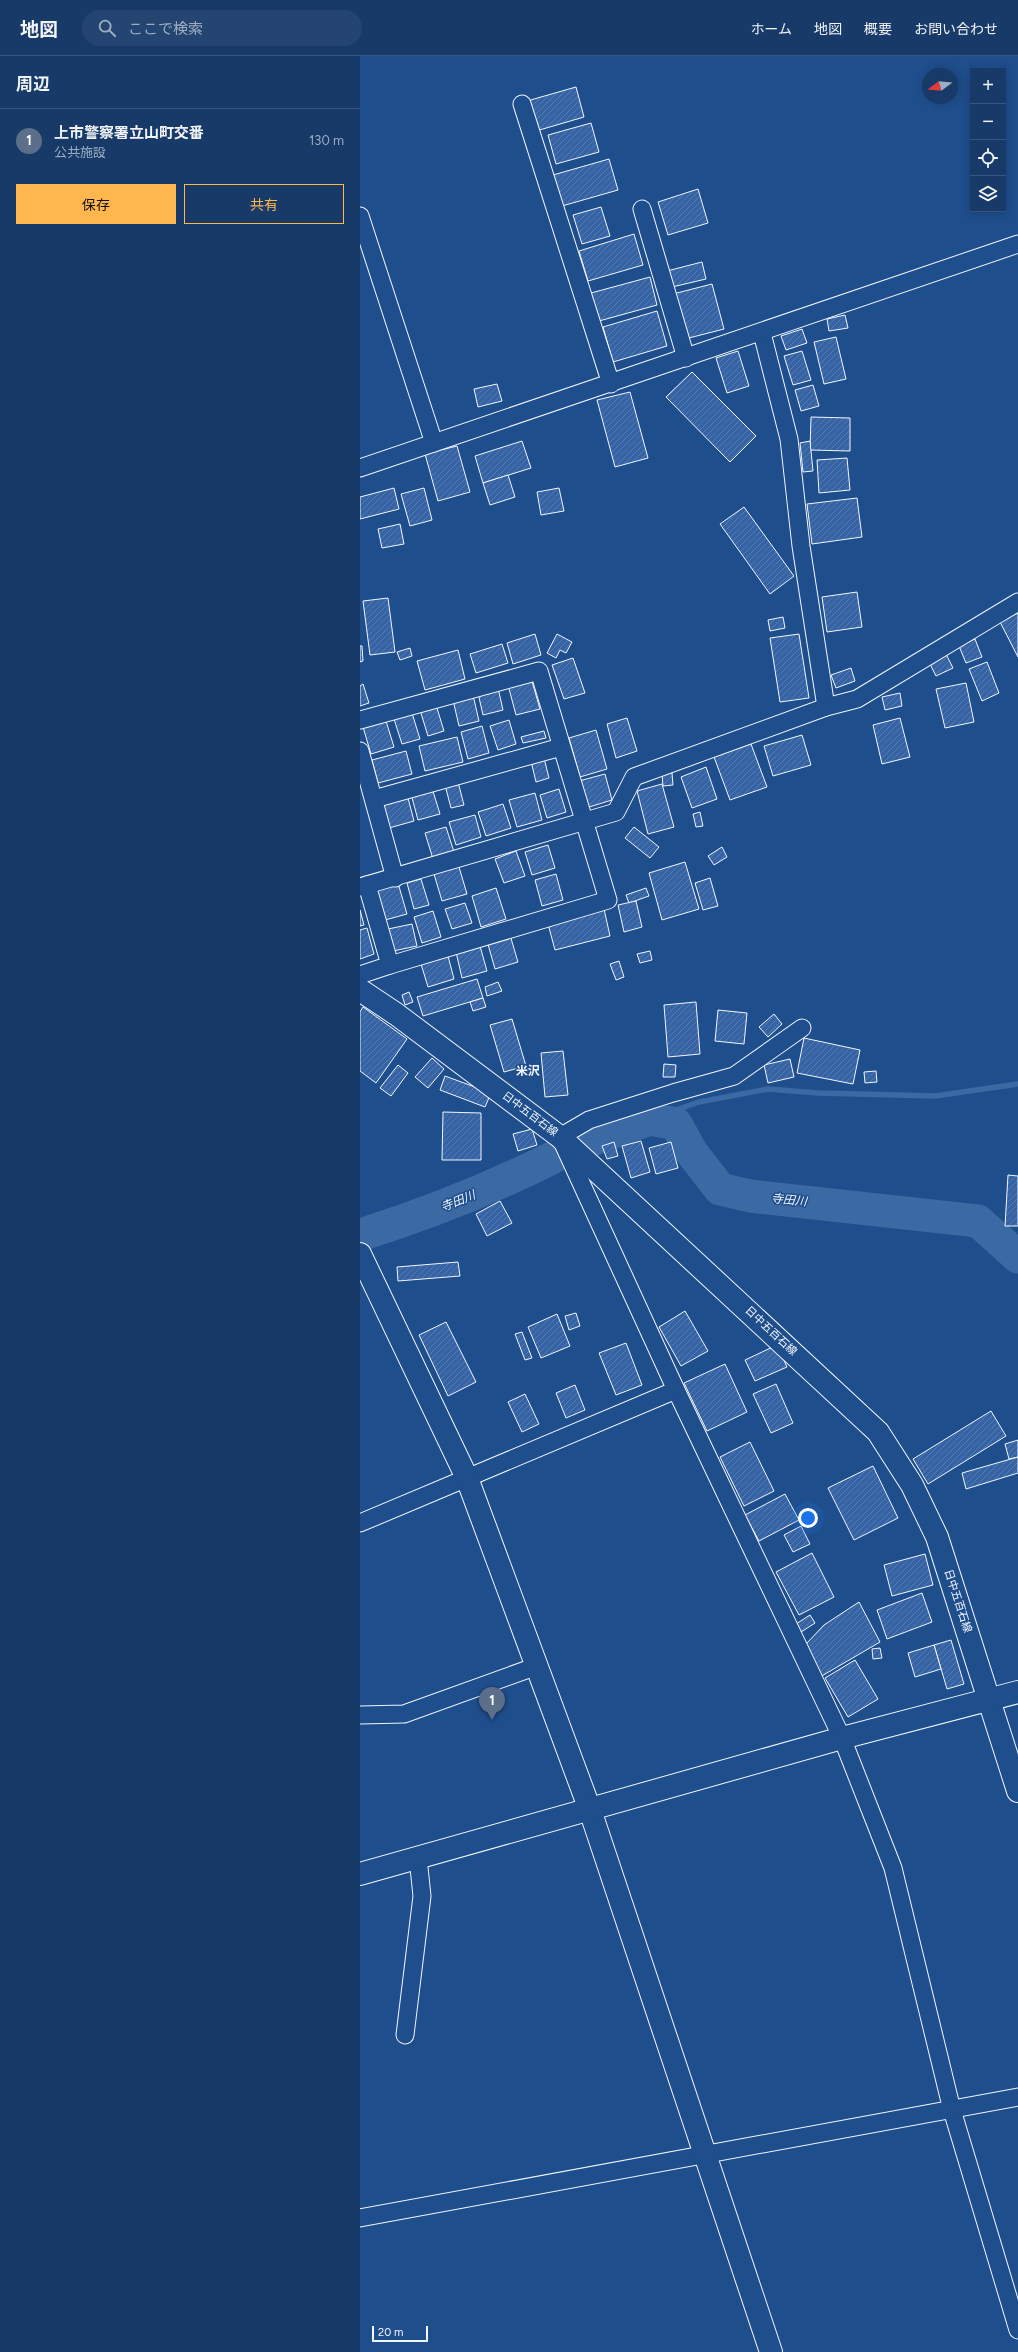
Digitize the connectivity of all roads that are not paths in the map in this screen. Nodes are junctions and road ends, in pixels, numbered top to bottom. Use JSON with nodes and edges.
{"nodes":[{"id":1,"x":522,"y":104,"type":"dead end"},
{"id":2,"x":642,"y":209,"type":"dead end"},
{"id":3,"x":360,"y":216,"type":"edge"},
{"id":4,"x":1018,"y":244,"type":"edge"},
{"id":5,"x":762,"y":333,"type":"junction"},
{"id":6,"x":686,"y":358,"type":"junction"},
{"id":7,"x":611,"y":384,"type":"junction"},
{"id":8,"x":434,"y":443,"type":"junction"},
{"id":9,"x":360,"y":468,"type":"edge"},
{"id":10,"x":1018,"y":602,"type":"edge"},
{"id":11,"x":826,"y":707,"type":"junction"},
{"id":12,"x":360,"y":720,"type":"edge"},
{"id":13,"x":562,"y":747,"type":"junction"},
{"id":14,"x":360,"y":751,"type":"edge"},
{"id":15,"x":374,"y":800,"type":"junction"},
{"id":16,"x":583,"y":821,"type":"junction"},
{"id":17,"x":395,"y":878,"type":"junction"},
{"id":18,"x":364,"y":886,"type":"edge"},
{"id":19,"x":390,"y":965,"type":"junction"},
{"id":20,"x":360,"y":975,"type":"edge"},
{"id":21,"x":360,"y":990,"type":"edge"},
{"id":22,"x":802,"y":1028,"type":"dead end"},
{"id":23,"x":560,"y":1137,"type":"junction"},
{"id":24,"x":360,"y":1254,"type":"edge"},
{"id":25,"x":676,"y":1390,"type":"junction"},
{"id":26,"x":467,"y":1478,"type":"junction"},
{"id":27,"x":360,"y":1523,"type":"edge"},
{"id":28,"x":537,"y":1666,"type":"junction"},
{"id":29,"x":1018,"y":1692,"type":"edge"},
{"id":30,"x":989,"y":1699,"type":"junction"},
{"id":31,"x":360,"y":1715,"type":"edge"},
{"id":32,"x":842,"y":1738,"type":"junction"},
{"id":33,"x":1018,"y":1791,"type":"edge"},
{"id":34,"x":590,"y":1810,"type":"junction"},
{"id":35,"x":418,"y":1858,"type":"junction"},
{"id":36,"x":360,"y":1874,"type":"edge"},
{"id":37,"x":405,"y":2035,"type":"dead end"},
{"id":38,"x":1018,"y":2097,"type":"edge"},
{"id":39,"x":952,"y":2110,"type":"junction"},
{"id":40,"x":706,"y":2156,"type":"junction"},
{"id":41,"x":360,"y":2218,"type":"edge"},
{"id":42,"x":1018,"y":2330,"type":"edge"},
{"id":43,"x":771,"y":2352,"type":"edge"}],
"edges":[{"from":1,"to":7,"type":"street"},
{"from":2,"to":6,"type":"street"},
{"from":3,"to":8,"type":"street"},
{"from":4,"to":5,"type":"street"},
{"from":5,"to":6,"type":"street"},
{"from":5,"to":11,"type":"street"},
{"from":6,"to":7,"type":"street"},
{"from":7,"to":8,"type":"street"},
{"from":8,"to":9,"type":"street"},
{"from":10,"to":11,"type":"street"},
{"from":11,"to":16,"type":"street"},
{"from":12,"to":13,"type":"street"},
{"from":13,"to":15,"type":"street"},
{"from":13,"to":16,"type":"street"},
{"from":14,"to":15,"type":"street"},
{"from":15,"to":17,"type":"street"},
{"from":16,"to":17,"type":"street"},
{"from":16,"to":19,"type":"street"},
{"from":17,"to":18,"type":"street"},
{"from":18,"to":19,"type":"street"},
{"from":19,"to":20,"type":"street"},
{"from":21,"to":23,"type":"street","name":"日中五百石線"},
{"from":22,"to":23,"type":"street"},
{"from":23,"to":25,"type":"street"},
{"from":23,"to":30,"type":"street","name":"日中五百石線"},
{"from":24,"to":26,"type":"street"},
{"from":25,"to":26,"type":"street"},
{"from":25,"to":32,"type":"street"},
{"from":26,"to":27,"type":"street"},
{"from":26,"to":28,"type":"street"},
{"from":28,"to":31,"type":"street"},
{"from":28,"to":34,"type":"street"},
{"from":29,"to":30,"type":"street"},
{"from":30,"to":32,"type":"street"},
{"from":30,"to":33,"type":"street","name":"日中五百石線"},
{"from":32,"to":34,"type":"street"},
{"from":32,"to":39,"type":"street"},
{"from":34,"to":35,"type":"street"},
{"from":34,"to":40,"type":"street"},
{"from":35,"to":36,"type":"street"},
{"from":35,"to":37,"type":"street"},
{"from":38,"to":39,"type":"street"},
{"from":39,"to":40,"type":"street"},
{"from":39,"to":42,"type":"street"},
{"from":40,"to":41,"type":"street"},
{"from":40,"to":43,"type":"street"}]}
